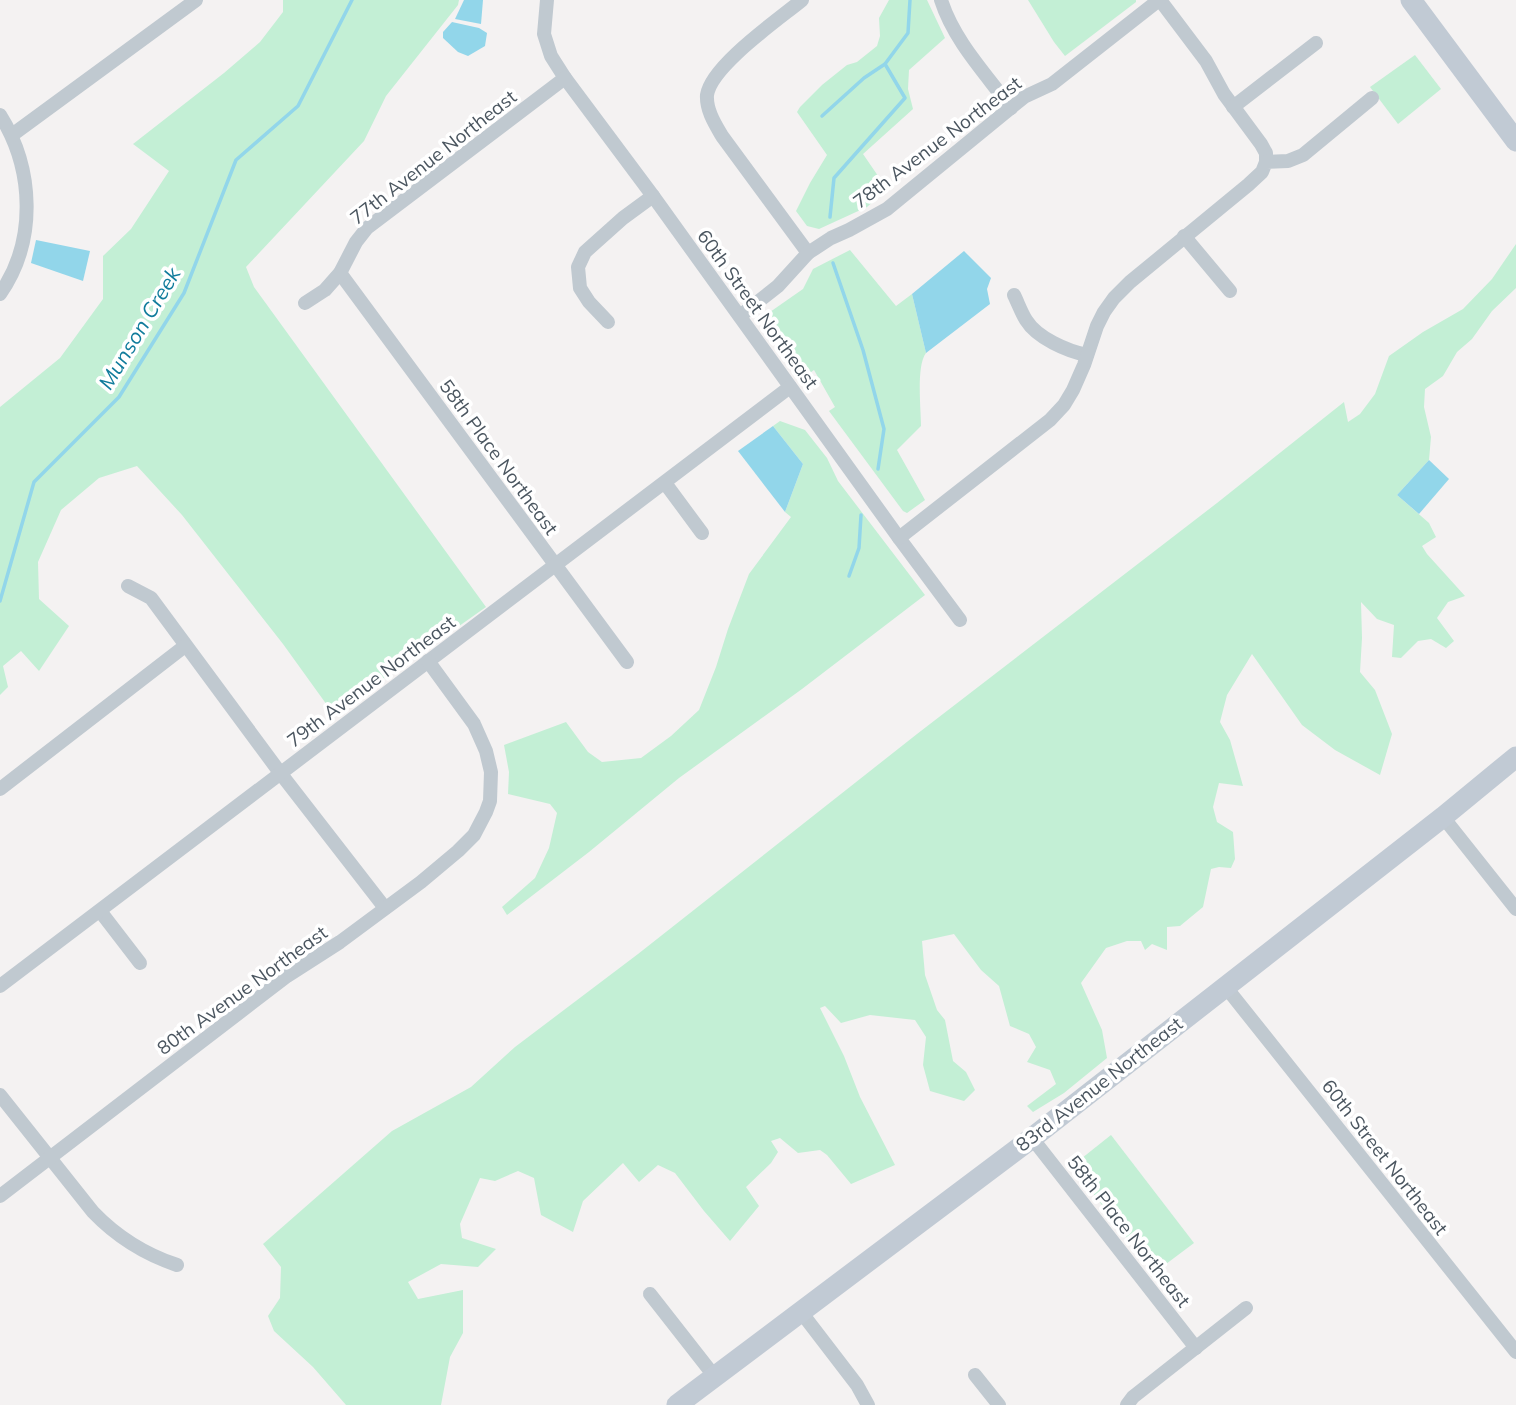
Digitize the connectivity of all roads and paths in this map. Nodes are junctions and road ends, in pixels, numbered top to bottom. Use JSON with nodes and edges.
{"nodes":[{"id":1,"x":196,"y":0,"type":"edge"},
{"id":2,"x":802,"y":0,"type":"edge"},
{"id":3,"x":942,"y":0,"type":"edge"},
{"id":4,"x":1160,"y":0,"type":"edge"},
{"id":5,"x":1411,"y":0,"type":"edge"},
{"id":6,"x":546,"y":7,"type":"edge"},
{"id":7,"x":1316,"y":43,"type":"dead end"},
{"id":8,"x":565,"y":78,"type":"junction"},
{"id":9,"x":1372,"y":98,"type":"dead end"},
{"id":10,"x":1233,"y":107,"type":"junction"},
{"id":11,"x":1011,"y":108,"type":"junction"},
{"id":12,"x":0,"y":115,"type":"edge"},
{"id":13,"x":12,"y":135,"type":"junction"},
{"id":14,"x":1516,"y":141,"type":"edge"},
{"id":15,"x":1266,"y":162,"type":"junction"},
{"id":16,"x":653,"y":197,"type":"junction"},
{"id":17,"x":1184,"y":236,"type":"junction"},
{"id":18,"x":808,"y":253,"type":"junction"},
{"id":19,"x":340,"y":273,"type":"junction"},
{"id":20,"x":1230,"y":291,"type":"dead end"},
{"id":21,"x":0,"y":294,"type":"edge"},
{"id":22,"x":1014,"y":295,"type":"dead end"},
{"id":23,"x":305,"y":303,"type":"dead end"},
{"id":24,"x":740,"y":316,"type":"junction"},
{"id":25,"x":608,"y":322,"type":"dead end"},
{"id":26,"x":1087,"y":355,"type":"junction"},
{"id":27,"x":790,"y":387,"type":"junction"},
{"id":28,"x":666,"y":483,"type":"junction"},
{"id":29,"x":702,"y":533,"type":"dead end"},
{"id":30,"x":898,"y":538,"type":"junction"},
{"id":31,"x":555,"y":566,"type":"junction"},
{"id":32,"x":128,"y":586,"type":"dead end"},
{"id":33,"x":960,"y":620,"type":"dead end"},
{"id":34,"x":186,"y":646,"type":"junction"},
{"id":35,"x":428,"y":661,"type":"junction"},
{"id":36,"x":627,"y":662,"type":"dead end"},
{"id":37,"x":1516,"y":757,"type":"edge"},
{"id":38,"x":281,"y":774,"type":"junction"},
{"id":39,"x":0,"y":789,"type":"edge"},
{"id":40,"x":1443,"y":817,"type":"junction"},
{"id":41,"x":385,"y":908,"type":"junction"},
{"id":42,"x":1516,"y":909,"type":"edge"},
{"id":43,"x":100,"y":911,"type":"junction"},
{"id":44,"x":140,"y":963,"type":"dead end"},
{"id":45,"x":0,"y":986,"type":"edge"},
{"id":46,"x":1225,"y":986,"type":"junction"},
{"id":47,"x":0,"y":1095,"type":"edge"},
{"id":48,"x":1031,"y":1138,"type":"junction"},
{"id":49,"x":50,"y":1158,"type":"junction"},
{"id":50,"x":0,"y":1196,"type":"edge"},
{"id":51,"x":177,"y":1265,"type":"dead end"},
{"id":52,"x":650,"y":1294,"type":"dead end"},
{"id":53,"x":1246,"y":1308,"type":"dead end"},
{"id":54,"x":802,"y":1312,"type":"junction"},
{"id":55,"x":1196,"y":1348,"type":"junction"},
{"id":56,"x":1516,"y":1352,"type":"edge"},
{"id":57,"x":975,"y":1375,"type":"dead end"},
{"id":58,"x":715,"y":1377,"type":"junction"},
{"id":59,"x":677,"y":1405,"type":"edge"},
{"id":60,"x":868,"y":1405,"type":"edge"},
{"id":61,"x":999,"y":1405,"type":"edge"},
{"id":62,"x":1127,"y":1405,"type":"edge"}],
"edges":[{"from":1,"to":13,"type":"street"},
{"from":2,"to":18,"type":"street"},
{"from":3,"to":11,"type":"street"},
{"from":4,"to":10,"type":"street"},
{"from":4,"to":11,"type":"street","name":"78th Avenue Northeast"},
{"from":5,"to":14,"type":"street"},
{"from":6,"to":8,"type":"street","name":"60th Street Northeast"},
{"from":7,"to":10,"type":"street"},
{"from":8,"to":16,"type":"street","name":"60th Street Northeast"},
{"from":8,"to":19,"type":"street","name":"77th Avenue Northeast"},
{"from":9,"to":15,"type":"street"},
{"from":10,"to":15,"type":"street"},
{"from":11,"to":18,"type":"street","name":"78th Avenue Northeast"},
{"from":12,"to":13,"type":"street"},
{"from":13,"to":21,"type":"street"},
{"from":15,"to":17,"type":"street"},
{"from":16,"to":24,"type":"street","name":"60th Street Northeast"},
{"from":16,"to":25,"type":"street"},
{"from":17,"to":20,"type":"street"},
{"from":17,"to":26,"type":"street"},
{"from":18,"to":24,"type":"street","name":"78th Avenue Northeast"},
{"from":19,"to":23,"type":"street","name":"77th Avenue Northeast"},
{"from":19,"to":31,"type":"street","name":"58th Place Northeast"},
{"from":22,"to":26,"type":"street"},
{"from":24,"to":27,"type":"street","name":"60th Street Northeast"},
{"from":26,"to":30,"type":"street"},
{"from":27,"to":28,"type":"street","name":"79th Avenue Northeast"},
{"from":27,"to":30,"type":"street","name":"60th Street Northeast"},
{"from":28,"to":29,"type":"street"},
{"from":28,"to":31,"type":"street","name":"79th Avenue Northeast"},
{"from":30,"to":33,"type":"street","name":"60th Street Northeast"},
{"from":31,"to":35,"type":"street","name":"79th Avenue Northeast"},
{"from":31,"to":36,"type":"street","name":"58th Place Northeast"},
{"from":32,"to":34,"type":"street"},
{"from":34,"to":38,"type":"street"},
{"from":34,"to":39,"type":"street"},
{"from":35,"to":38,"type":"street","name":"79th Avenue Northeast"},
{"from":35,"to":41,"type":"street","name":"80th Avenue Northeast"},
{"from":37,"to":40,"type":"street","name":"83rd Avenue Northeast"},
{"from":38,"to":41,"type":"street"},
{"from":38,"to":43,"type":"street","name":"79th Avenue Northeast"},
{"from":40,"to":42,"type":"street"},
{"from":40,"to":46,"type":"street","name":"83rd Avenue Northeast"},
{"from":41,"to":49,"type":"street","name":"80th Avenue Northeast"},
{"from":43,"to":44,"type":"street"},
{"from":43,"to":45,"type":"street","name":"79th Avenue Northeast"},
{"from":46,"to":48,"type":"street","name":"83rd Avenue Northeast"},
{"from":46,"to":56,"type":"street","name":"60th Street Northeast"},
{"from":47,"to":49,"type":"street"},
{"from":48,"to":54,"type":"street","name":"83rd Avenue Northeast"},
{"from":48,"to":55,"type":"street","name":"58th Place Northeast"},
{"from":49,"to":50,"type":"street","name":"80th Avenue Northeast"},
{"from":49,"to":51,"type":"street"},
{"from":52,"to":58,"type":"street"},
{"from":53,"to":55,"type":"street"},
{"from":54,"to":58,"type":"street","name":"83rd Avenue Northeast"},
{"from":54,"to":60,"type":"street"},
{"from":55,"to":62,"type":"street"},
{"from":57,"to":61,"type":"street"},
{"from":58,"to":59,"type":"street","name":"83rd Avenue Northeast"}]}
